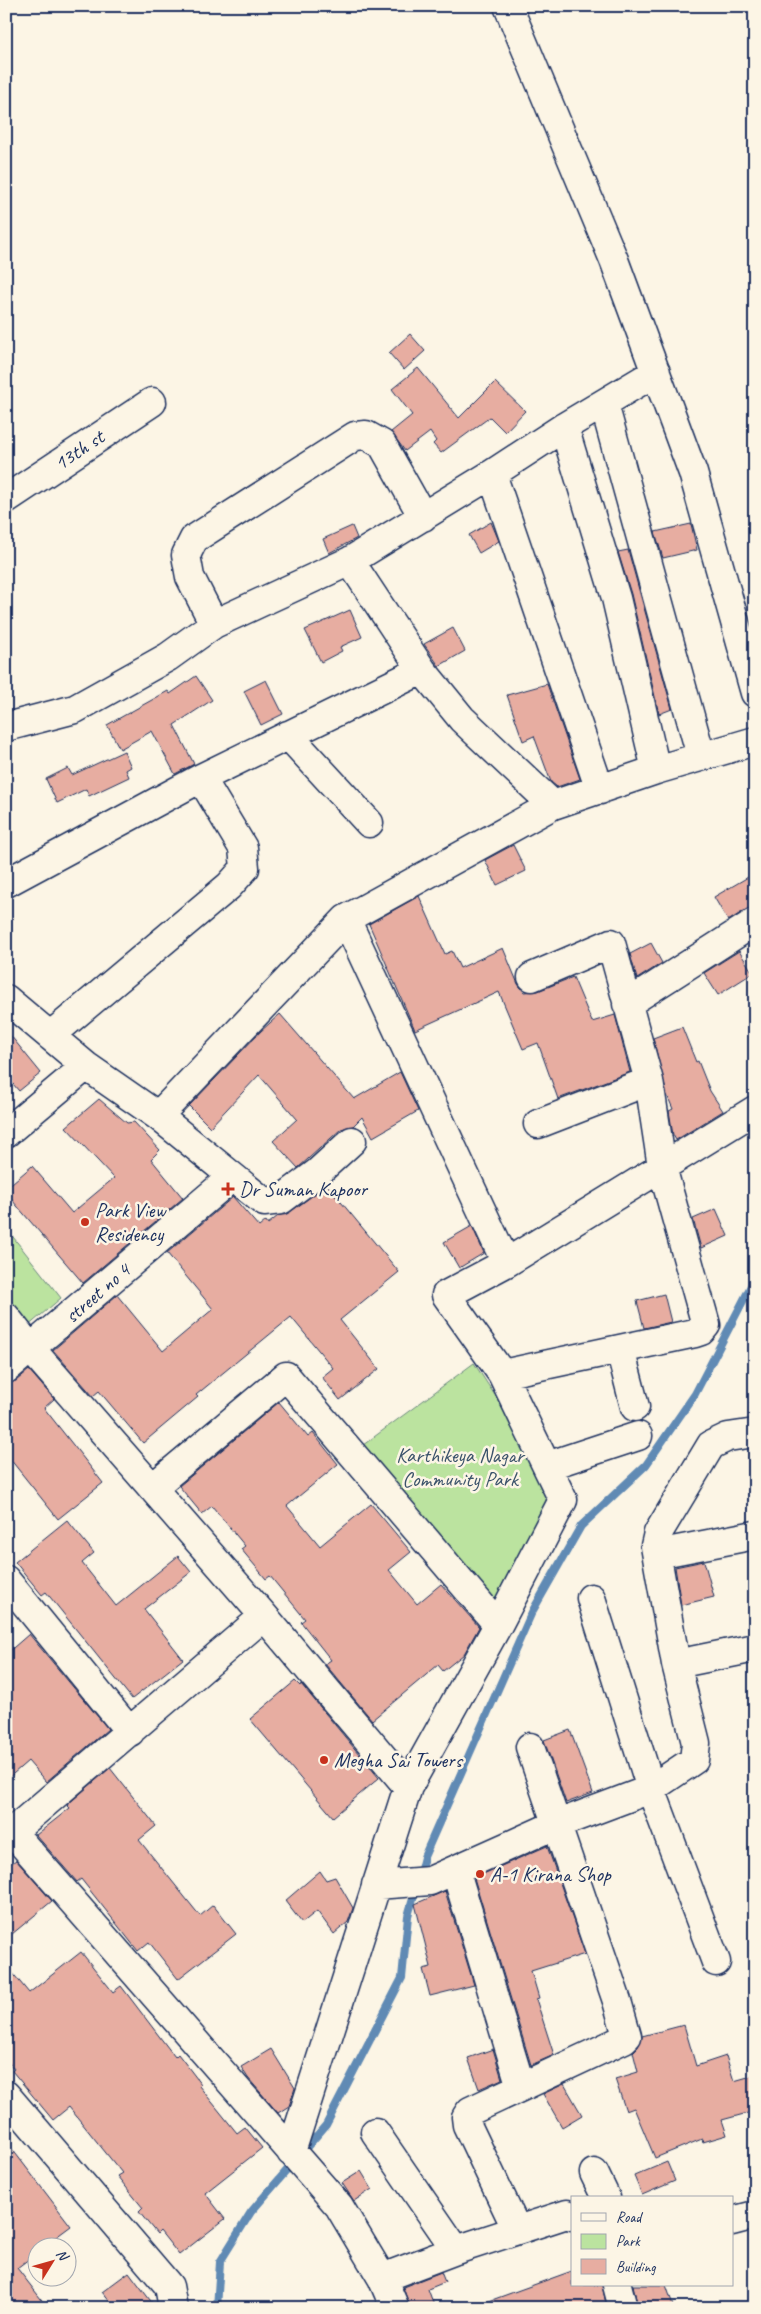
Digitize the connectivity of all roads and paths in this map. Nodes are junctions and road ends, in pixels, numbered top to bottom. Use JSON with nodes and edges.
{"nodes":[{"id":1,"x":508,"y":6,"type":"edge"},
{"id":2,"x":656,"y":372,"type":"junction"},
{"id":3,"x":152,"y":402,"type":"dead end"},
{"id":4,"x":604,"y":404,"type":"junction"},
{"id":5,"x":564,"y":427,"type":"junction"},
{"id":6,"x":492,"y":474,"type":"junction"},
{"id":7,"x":6,"y":499,"type":"edge"},
{"id":8,"x":424,"y":517,"type":"junction"},
{"id":9,"x":350,"y":561,"type":"junction"},
{"id":10,"x":214,"y":624,"type":"junction"},
{"id":11,"x":422,"y":670,"type":"junction"},
{"id":12,"x":755,"y":693,"type":"edge"},
{"id":13,"x":6,"y":727,"type":"edge"},
{"id":14,"x":288,"y":735,"type":"junction"},
{"id":15,"x":755,"y":741,"type":"edge"},
{"id":16,"x":702,"y":756,"type":"junction"},
{"id":17,"x":656,"y":770,"type":"junction"},
{"id":18,"x":202,"y":778,"type":"junction"},
{"id":19,"x":600,"y":790,"type":"junction"},
{"id":20,"x":553,"y":806,"type":"junction"},
{"id":21,"x":369,"y":823,"type":"dead end"},
{"id":22,"x":6,"y":883,"type":"edge"},
{"id":23,"x":346,"y":919,"type":"junction"},
{"id":24,"x":755,"y":922,"type":"edge"},
{"id":25,"x":532,"y":977,"type":"dead end"},
{"id":26,"x":6,"y":999,"type":"edge"},
{"id":27,"x":628,"y":1004,"type":"junction"},
{"id":28,"x":50,"y":1036,"type":"junction"},
{"id":29,"x":86,"y":1066,"type":"junction"},
{"id":30,"x":649,"y":1081,"type":"junction"},
{"id":31,"x":755,"y":1110,"type":"edge"},
{"id":32,"x":158,"y":1116,"type":"junction"},
{"id":33,"x":538,"y":1124,"type":"dead end"},
{"id":34,"x":6,"y":1133,"type":"edge"},
{"id":35,"x":352,"y":1141,"type":"dead end"},
{"id":36,"x":662,"y":1167,"type":"junction"},
{"id":37,"x":232,"y":1177,"type":"junction"},
{"id":38,"x":506,"y":1263,"type":"junction"},
{"id":39,"x":6,"y":1316,"type":"edge"},
{"id":40,"x":31,"y":1349,"type":"junction"},
{"id":41,"x":620,"y":1349,"type":"junction"},
{"id":42,"x":6,"y":1369,"type":"edge"},
{"id":43,"x":502,"y":1374,"type":"junction"},
{"id":44,"x":636,"y":1407,"type":"dead end"},
{"id":45,"x":755,"y":1433,"type":"edge"},
{"id":46,"x":638,"y":1436,"type":"dead end"},
{"id":47,"x":547,"y":1466,"type":"junction"},
{"id":48,"x":152,"y":1488,"type":"junction"},
{"id":49,"x":755,"y":1536,"type":"edge"},
{"id":50,"x":656,"y":1554,"type":"junction"},
{"id":51,"x":10,"y":1593,"type":"edge"},
{"id":52,"x":591,"y":1598,"type":"dead end"},
{"id":53,"x":264,"y":1616,"type":"junction"},
{"id":54,"x":498,"y":1625,"type":"junction"},
{"id":55,"x":755,"y":1648,"type":"edge"},
{"id":56,"x":676,"y":1664,"type":"junction"},
{"id":57,"x":130,"y":1732,"type":"junction"},
{"id":58,"x":530,"y":1747,"type":"dead end"},
{"id":59,"x":408,"y":1787,"type":"junction"},
{"id":60,"x":651,"y":1789,"type":"junction"},
{"id":61,"x":555,"y":1825,"type":"junction"},
{"id":62,"x":9,"y":1834,"type":"edge"},
{"id":63,"x":456,"y":1872,"type":"junction"},
{"id":64,"x":376,"y":1885,"type":"junction"},
{"id":65,"x":716,"y":1962,"type":"dead end"},
{"id":66,"x":521,"y":2087,"type":"junction"},
{"id":67,"x":6,"y":2094,"type":"edge"},
{"id":68,"x":374,"y":2132,"type":"dead end"},
{"id":69,"x":291,"y":2152,"type":"junction"},
{"id":70,"x":594,"y":2173,"type":"dead end"},
{"id":71,"x":605,"y":2196,"type":"edge"},
{"id":72,"x":755,"y":2215,"type":"edge"},
{"id":73,"x":571,"y":2216,"type":"edge"},
{"id":74,"x":734,"y":2220,"type":"edge"},
{"id":75,"x":517,"y":2230,"type":"junction"},
{"id":76,"x":456,"y":2250,"type":"junction"},
{"id":77,"x":382,"y":2278,"type":"junction"},
{"id":78,"x":617,"y":2286,"type":"edge"},
{"id":79,"x":173,"y":2308,"type":"edge"},
{"id":80,"x":395,"y":2308,"type":"edge"},
{"id":81,"x":623,"y":2308,"type":"edge"}],
"edges":[{"from":1,"to":2,"type":"street"},
{"from":2,"to":4,"type":"street"},
{"from":2,"to":12,"type":"street"},
{"from":3,"to":7,"type":"street","name":"13th st"},
{"from":4,"to":5,"type":"street"},
{"from":4,"to":16,"type":"street"},
{"from":5,"to":6,"type":"street"},
{"from":5,"to":17,"type":"street"},
{"from":6,"to":8,"type":"street"},
{"from":6,"to":19,"type":"street"},
{"from":8,"to":9,"type":"street"},
{"from":8,"to":10,"type":"street"},
{"from":9,"to":10,"type":"street"},
{"from":9,"to":11,"type":"street"},
{"from":10,"to":13,"type":"street"},
{"from":11,"to":14,"type":"street"},
{"from":11,"to":20,"type":"street"},
{"from":14,"to":18,"type":"street"},
{"from":14,"to":21,"type":"street"},
{"from":15,"to":16,"type":"street"},
{"from":16,"to":17,"type":"street"},
{"from":17,"to":19,"type":"street"},
{"from":18,"to":22,"type":"street"},
{"from":18,"to":28,"type":"street"},
{"from":19,"to":20,"type":"street"},
{"from":20,"to":23,"type":"street"},
{"from":23,"to":32,"type":"street"},
{"from":23,"to":38,"type":"street"},
{"from":24,"to":27,"type":"street"},
{"from":25,"to":27,"type":"street"},
{"from":26,"to":28,"type":"street"},
{"from":27,"to":30,"type":"street"},
{"from":28,"to":29,"type":"street"},
{"from":29,"to":32,"type":"street"},
{"from":29,"to":34,"type":"street"},
{"from":30,"to":33,"type":"street"},
{"from":30,"to":36,"type":"street"},
{"from":31,"to":36,"type":"street"},
{"from":32,"to":37,"type":"street"},
{"from":35,"to":37,"type":"street"},
{"from":36,"to":38,"type":"street"},
{"from":36,"to":41,"type":"street"},
{"from":37,"to":40,"type":"street","name":"street no 4"},
{"from":38,"to":43,"type":"street"},
{"from":39,"to":40,"type":"street"},
{"from":40,"to":42,"type":"street","name":"street no 4"},
{"from":40,"to":48,"type":"street"},
{"from":41,"to":43,"type":"street"},
{"from":41,"to":44,"type":"street"},
{"from":43,"to":47,"type":"street"},
{"from":45,"to":50,"type":"street"},
{"from":46,"to":47,"type":"street"},
{"from":47,"to":54,"type":"street"},
{"from":48,"to":53,"type":"street"},
{"from":48,"to":54,"type":"street"},
{"from":49,"to":50,"type":"street"},
{"from":50,"to":56,"type":"street"},
{"from":51,"to":57,"type":"street"},
{"from":52,"to":60,"type":"street"},
{"from":53,"to":57,"type":"street"},
{"from":53,"to":59,"type":"street"},
{"from":54,"to":59,"type":"street"},
{"from":55,"to":56,"type":"street"},
{"from":56,"to":60,"type":"street"},
{"from":57,"to":62,"type":"street"},
{"from":58,"to":61,"type":"street"},
{"from":59,"to":64,"type":"street"},
{"from":60,"to":61,"type":"street"},
{"from":60,"to":65,"type":"street"},
{"from":61,"to":63,"type":"street"},
{"from":61,"to":66,"type":"street"},
{"from":62,"to":69,"type":"street"},
{"from":63,"to":64,"type":"street"},
{"from":63,"to":66,"type":"street"},
{"from":64,"to":69,"type":"street"},
{"from":66,"to":75,"type":"street"},
{"from":67,"to":79,"type":"street"},
{"from":68,"to":76,"type":"street"},
{"from":69,"to":77,"type":"street"},
{"from":70,"to":71,"type":"street"},
{"from":72,"to":74,"type":"street"},
{"from":73,"to":75,"type":"street"},
{"from":75,"to":76,"type":"street"},
{"from":76,"to":77,"type":"street"},
{"from":77,"to":80,"type":"street"},
{"from":78,"to":81,"type":"street"}]}
